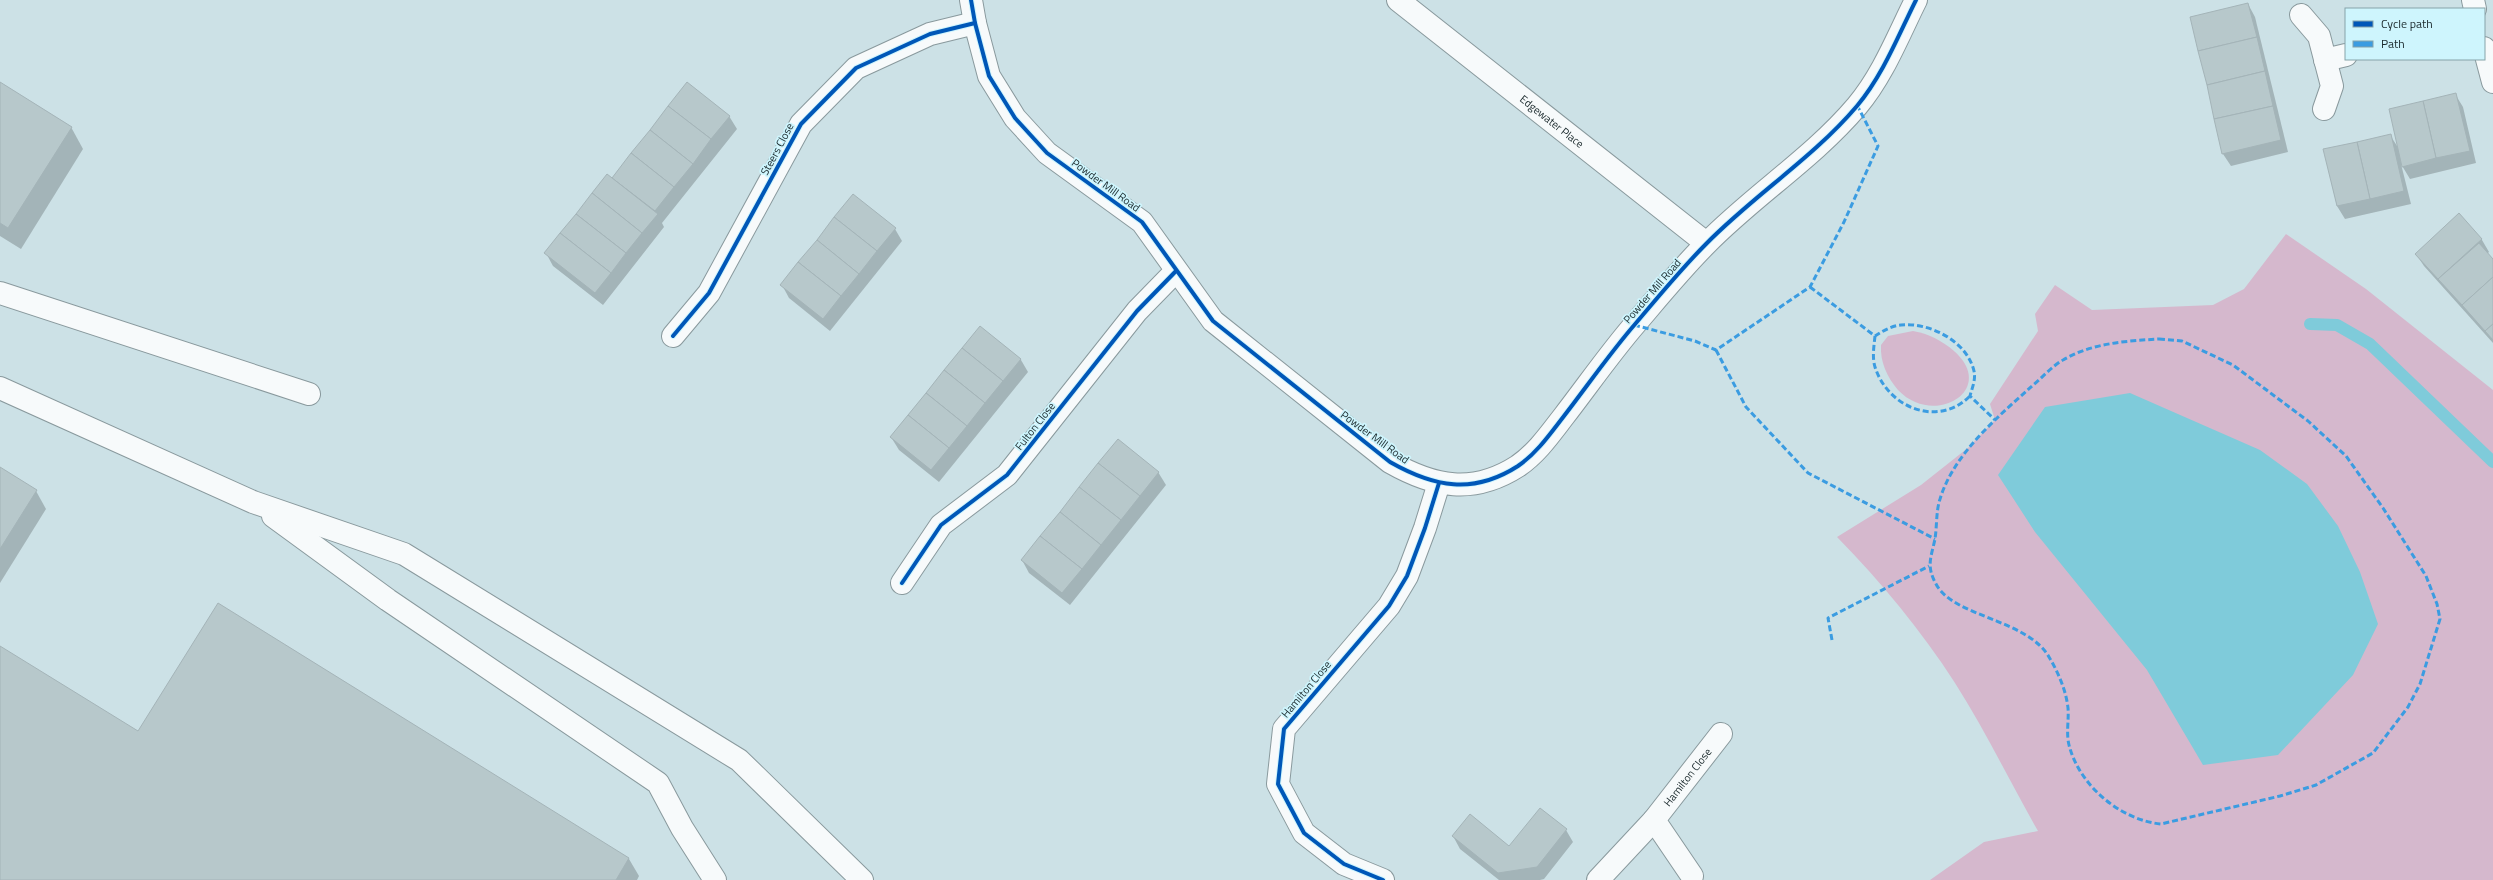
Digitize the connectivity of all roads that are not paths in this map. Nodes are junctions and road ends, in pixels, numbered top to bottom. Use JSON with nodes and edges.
{"nodes":[{"id":1,"x":971,"y":0,"type":"edge"},
{"id":2,"x":1398,"y":0,"type":"edge"},
{"id":3,"x":1916,"y":0,"type":"edge"},
{"id":4,"x":2301,"y":15,"type":"dead end"},
{"id":5,"x":974,"y":23,"type":"junction"},
{"id":6,"x":2485,"y":52,"type":"edge"},
{"id":7,"x":2345,"y":55,"type":"edge"},
{"id":8,"x":2325,"y":60,"type":"junction"},
{"id":9,"x":2493,"y":82,"type":"edge"},
{"id":10,"x":2324,"y":109,"type":"dead end"},
{"id":11,"x":1706,"y":244,"type":"junction"},
{"id":12,"x":1176,"y":271,"type":"junction"},
{"id":13,"x":0,"y":293,"type":"edge"},
{"id":14,"x":673,"y":336,"type":"dead end"},
{"id":15,"x":0,"y":388,"type":"edge"},
{"id":16,"x":309,"y":394,"type":"dead end"},
{"id":17,"x":1439,"y":483,"type":"junction"},
{"id":18,"x":253,"y":502,"type":"junction"},
{"id":19,"x":902,"y":583,"type":"dead end"},
{"id":20,"x":1721,"y":734,"type":"dead end"},
{"id":21,"x":1654,"y":820,"type":"junction"},
{"id":22,"x":1692,"y":876,"type":"dead end"},
{"id":23,"x":715,"y":880,"type":"edge"},
{"id":24,"x":862,"y":880,"type":"edge"},
{"id":25,"x":1384,"y":880,"type":"edge"},
{"id":26,"x":1598,"y":880,"type":"edge"}],
"edges":[{"from":1,"to":5,"type":"street","name":"Powder Mill Road"},
{"from":2,"to":11,"type":"street","name":"Edgewater Place"},
{"from":3,"to":11,"type":"street","name":"Powder Mill Road"},
{"from":4,"to":8,"type":"street"},
{"from":5,"to":12,"type":"street","name":"Powder Mill Road"},
{"from":5,"to":14,"type":"street","name":"Steers Close"},
{"from":6,"to":9,"type":"street"},
{"from":7,"to":8,"type":"street"},
{"from":8,"to":10,"type":"street"},
{"from":11,"to":17,"type":"street","name":"Powder Mill Road"},
{"from":12,"to":17,"type":"street","name":"Powder Mill Road"},
{"from":12,"to":19,"type":"street","name":"Fulton Close"},
{"from":13,"to":16,"type":"street"},
{"from":15,"to":18,"type":"street"},
{"from":17,"to":25,"type":"street","name":"Hamilton Close"},
{"from":18,"to":23,"type":"street"},
{"from":18,"to":24,"type":"street"},
{"from":20,"to":21,"type":"street","name":"Hamilton Close"},
{"from":21,"to":22,"type":"street"},
{"from":21,"to":26,"type":"street","name":"Hamilton Close"}]}
